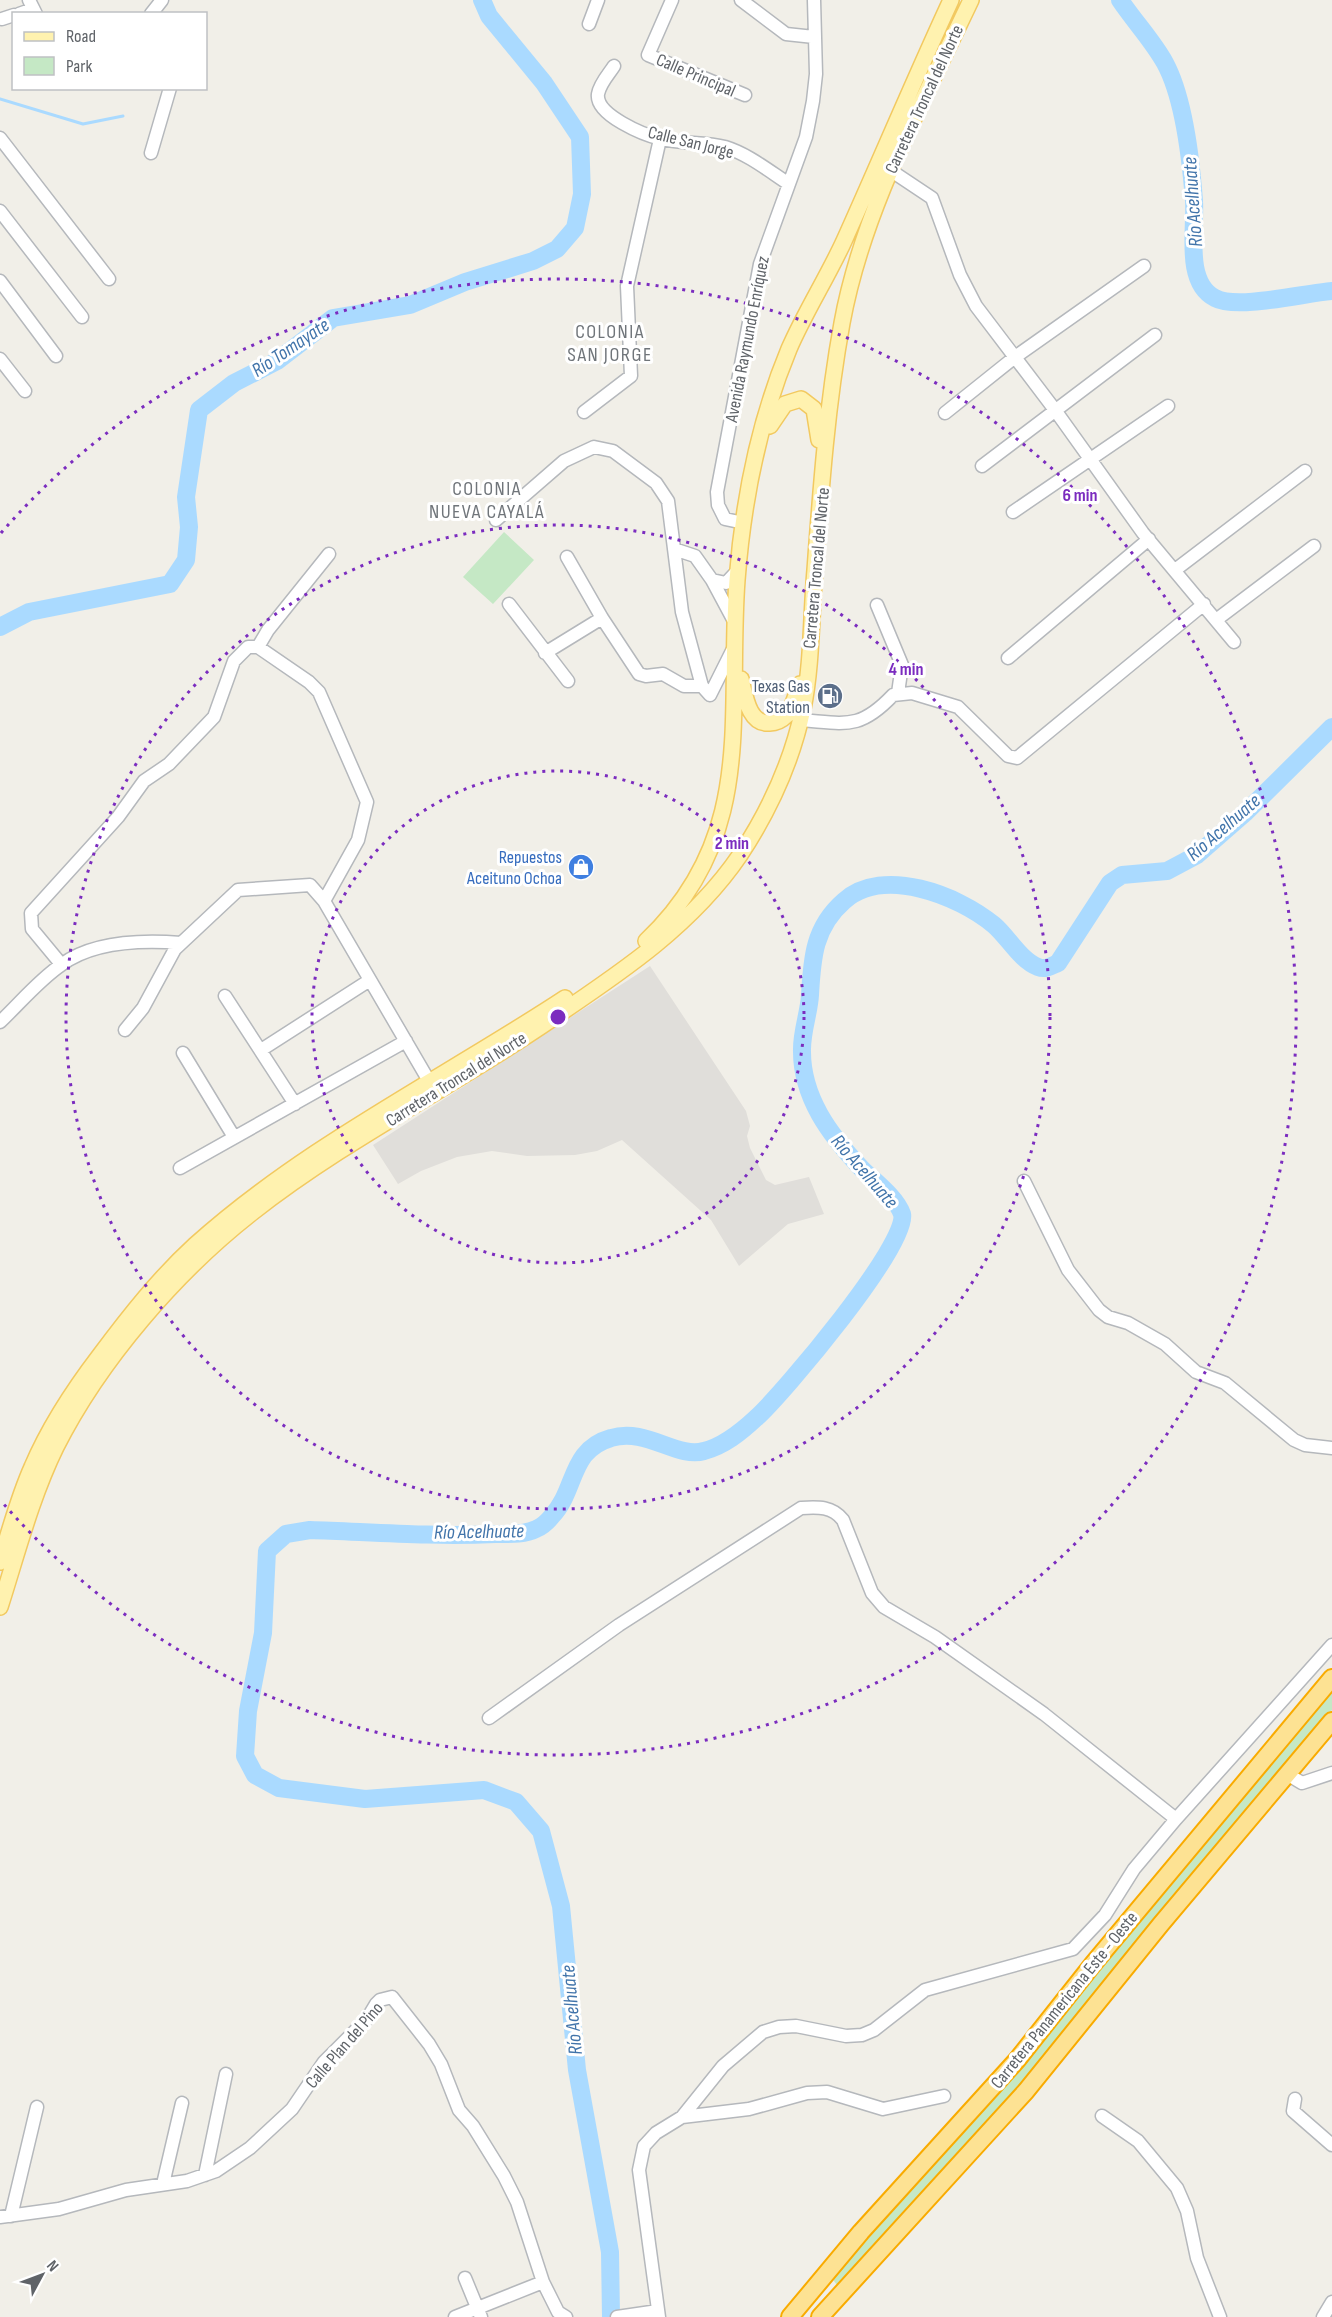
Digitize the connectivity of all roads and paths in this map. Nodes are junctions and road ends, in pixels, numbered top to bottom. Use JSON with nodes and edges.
{"nodes":[{"id":1,"x":162,"y":0,"type":"edge"},
{"id":2,"x":598,"y":0,"type":"edge"},
{"id":3,"x":672,"y":0,"type":"edge"},
{"id":4,"x":741,"y":0,"type":"edge"},
{"id":5,"x":814,"y":0,"type":"edge"},
{"id":6,"x":951,"y":0,"type":"edge"},
{"id":7,"x":971,"y":0,"type":"edge"},
{"id":8,"x":153,"y":12,"type":"edge"},
{"id":9,"x":589,"y":24,"type":"dead end"},
{"id":10,"x":814,"y":37,"type":"junction"},
{"id":11,"x":614,"y":66,"type":"dead end"},
{"id":12,"x":169,"y":91,"type":"edge"},
{"id":13,"x":745,"y":94,"type":"dead end"},
{"id":14,"x":0,"y":138,"type":"edge"},
{"id":15,"x":660,"y":139,"type":"junction"},
{"id":16,"x":151,"y":153,"type":"dead end"},
{"id":17,"x":890,"y":170,"type":"junction"},
{"id":18,"x":789,"y":184,"type":"junction"},
{"id":19,"x":0,"y":211,"type":"edge"},
{"id":20,"x":1144,"y":266,"type":"dead end"},
{"id":21,"x":109,"y":279,"type":"dead end"},
{"id":22,"x":0,"y":281,"type":"edge"},
{"id":23,"x":82,"y":317,"type":"dead end"},
{"id":24,"x":1155,"y":335,"type":"dead end"},
{"id":25,"x":56,"y":356,"type":"dead end"},
{"id":26,"x":1015,"y":357,"type":"junction"},
{"id":27,"x":0,"y":359,"type":"edge"},
{"id":28,"x":25,"y":391,"type":"dead end"},
{"id":29,"x":1168,"y":405,"type":"dead end"},
{"id":30,"x":1055,"y":410,"type":"junction"},
{"id":31,"x":584,"y":412,"type":"dead end"},
{"id":32,"x":945,"y":413,"type":"dead end"},
{"id":33,"x":756,"y":451,"type":"junction"},
{"id":34,"x":1090,"y":460,"type":"junction"},
{"id":35,"x":982,"y":466,"type":"dead end"},
{"id":36,"x":1305,"y":471,"type":"dead end"},
{"id":37,"x":822,"y":482,"type":"junction"},
{"id":38,"x":1013,"y":512,"type":"dead end"},
{"id":39,"x":496,"y":519,"type":"dead end"},
{"id":40,"x":744,"y":523,"type":"junction"},
{"id":41,"x":1149,"y":539,"type":"junction"},
{"id":42,"x":1314,"y":546,"type":"dead end"},
{"id":43,"x":674,"y":549,"type":"junction"},
{"id":44,"x":328,"y":554,"type":"dead end"},
{"id":45,"x":567,"y":558,"type":"dead end"},
{"id":46,"x":739,"y":569,"type":"junction"},
{"id":47,"x":1175,"y":570,"type":"junction"},
{"id":48,"x":712,"y":580,"type":"junction"},
{"id":49,"x":509,"y":604,"type":"dead end"},
{"id":50,"x":1204,"y":604,"type":"junction"},
{"id":51,"x":877,"y":605,"type":"dead end"},
{"id":52,"x":602,"y":618,"type":"junction"},
{"id":53,"x":1216,"y":620,"type":"junction"},
{"id":54,"x":736,"y":624,"type":"junction"},
{"id":55,"x":1234,"y":642,"type":"dead end"},
{"id":56,"x":258,"y":647,"type":"junction"},
{"id":57,"x":735,"y":652,"type":"junction"},
{"id":58,"x":545,"y":653,"type":"junction"},
{"id":59,"x":1008,"y":658,"type":"dead end"},
{"id":60,"x":808,"y":662,"type":"junction"},
{"id":61,"x":567,"y":681,"type":"dead end"},
{"id":62,"x":702,"y":686,"type":"junction"},
{"id":63,"x":898,"y":693,"type":"junction"},
{"id":64,"x":800,"y":720,"type":"junction"},
{"id":65,"x":324,"y":901,"type":"junction"},
{"id":66,"x":181,"y":943,"type":"junction"},
{"id":67,"x":62,"y":964,"type":"junction"},
{"id":68,"x":370,"y":980,"type":"junction"},
{"id":69,"x":225,"y":996,"type":"dead end"},
{"id":70,"x":0,"y":1022,"type":"edge"},
{"id":71,"x":125,"y":1030,"type":"dead end"},
{"id":72,"x":406,"y":1041,"type":"junction"},
{"id":73,"x":261,"y":1050,"type":"junction"},
{"id":74,"x":183,"y":1053,"type":"dead end"},
{"id":75,"x":429,"y":1081,"type":"junction"},
{"id":76,"x":295,"y":1104,"type":"junction"},
{"id":77,"x":234,"y":1137,"type":"junction"},
{"id":78,"x":180,"y":1168,"type":"dead end"},
{"id":79,"x":1024,"y":1181,"type":"dead end"},
{"id":80,"x":1332,"y":1448,"type":"edge"},
{"id":81,"x":0,"y":1562,"type":"edge"},
{"id":82,"x":0,"y":1607,"type":"edge"},
{"id":83,"x":1332,"y":1645,"type":"edge"},
{"id":84,"x":1332,"y":1678,"type":"edge"},
{"id":85,"x":489,"y":1718,"type":"dead end"},
{"id":86,"x":1332,"y":1721,"type":"edge"},
{"id":87,"x":1332,"y":1773,"type":"edge"},
{"id":88,"x":1287,"y":1774,"type":"junction"},
{"id":89,"x":1176,"y":1819,"type":"junction"},
{"id":90,"x":226,"y":2074,"type":"dead end"},
{"id":91,"x":944,"y":2096,"type":"dead end"},
{"id":92,"x":1295,"y":2099,"type":"dead end"},
{"id":93,"x":182,"y":2103,"type":"dead end"},
{"id":94,"x":37,"y":2107,"type":"dead end"},
{"id":95,"x":1102,"y":2116,"type":"dead end"},
{"id":96,"x":682,"y":2117,"type":"junction"},
{"id":97,"x":1332,"y":2145,"type":"edge"},
{"id":98,"x":205,"y":2175,"type":"junction"},
{"id":99,"x":163,"y":2184,"type":"junction"},
{"id":100,"x":5,"y":2216,"type":"edge"},
{"id":101,"x":829,"y":2270,"type":"junction"},
{"id":102,"x":465,"y":2278,"type":"dead end"},
{"id":103,"x":543,"y":2282,"type":"junction"},
{"id":104,"x":847,"y":2286,"type":"junction"},
{"id":105,"x":1332,"y":2302,"type":"edge"},
{"id":106,"x":802,"y":2303,"type":"junction"},
{"id":107,"x":479,"y":2312,"type":"edge"},
{"id":108,"x":659,"y":2314,"type":"edge"},
{"id":109,"x":454,"y":2317,"type":"edge"},
{"id":110,"x":566,"y":2317,"type":"edge"},
{"id":111,"x":617,"y":2317,"type":"edge"},
{"id":112,"x":790,"y":2317,"type":"edge"},
{"id":113,"x":820,"y":2317,"type":"edge"},
{"id":114,"x":1220,"y":2317,"type":"edge"},
{"id":115,"x":1323,"y":2317,"type":"edge"}],
"edges":[{"from":1,"to":8,"type":"street"},
{"from":2,"to":9,"type":"street"},
{"from":3,"to":13,"type":"street","name":"Calle Principal"},
{"from":4,"to":10,"type":"street"},
{"from":5,"to":10,"type":"street","name":"Avenida Raymundo Enríquez"},
{"from":6,"to":33,"type":"main road","name":"Carretera Troncal del Norte"},
{"from":7,"to":17,"type":"main road","name":"Carretera Troncal del Norte"},
{"from":10,"to":18,"type":"street","name":"Avenida Raymundo Enríquez"},
{"from":11,"to":15,"type":"street","name":"Calle San Jorge"},
{"from":12,"to":16,"type":"street"},
{"from":14,"to":21,"type":"street"},
{"from":15,"to":18,"type":"street","name":"Calle San Jorge"},
{"from":15,"to":31,"type":"street"},
{"from":17,"to":26,"type":"street"},
{"from":17,"to":37,"type":"main road","name":"Carretera Troncal del Norte"},
{"from":18,"to":40,"type":"street","name":"Avenida Raymundo Enríquez"},
{"from":19,"to":23,"type":"street"},
{"from":20,"to":26,"type":"street"},
{"from":22,"to":25,"type":"street"},
{"from":24,"to":30,"type":"street"},
{"from":26,"to":30,"type":"street"},
{"from":26,"to":32,"type":"street"},
{"from":27,"to":28,"type":"street"},
{"from":29,"to":34,"type":"street"},
{"from":30,"to":34,"type":"street"},
{"from":30,"to":35,"type":"street"},
{"from":33,"to":37,"type":"main road"},
{"from":33,"to":40,"type":"main road","name":"Carretera Troncal del Norte"},
{"from":34,"to":38,"type":"street"},
{"from":34,"to":41,"type":"street"},
{"from":36,"to":47,"type":"street"},
{"from":37,"to":60,"type":"main road","name":"Carretera Troncal del Norte"},
{"from":39,"to":43,"type":"street"},
{"from":40,"to":46,"type":"main road","name":"Carretera Troncal del Norte"},
{"from":41,"to":47,"type":"street"},
{"from":41,"to":59,"type":"street"},
{"from":42,"to":53,"type":"street"},
{"from":43,"to":48,"type":"street"},
{"from":43,"to":62,"type":"street"},
{"from":44,"to":56,"type":"street"},
{"from":45,"to":52,"type":"street"},
{"from":46,"to":48,"type":"street"},
{"from":46,"to":54,"type":"main road","name":"Carretera Troncal del Norte"},
{"from":47,"to":50,"type":"street"},
{"from":48,"to":54,"type":"street"},
{"from":49,"to":58,"type":"street"},
{"from":50,"to":53,"type":"street"},
{"from":50,"to":63,"type":"street"},
{"from":51,"to":63,"type":"street"},
{"from":52,"to":58,"type":"street"},
{"from":52,"to":62,"type":"street"},
{"from":53,"to":55,"type":"street"},
{"from":54,"to":57,"type":"main road","name":"Carretera Troncal del Norte"},
{"from":56,"to":65,"type":"street"},
{"from":56,"to":67,"type":"street"},
{"from":57,"to":60,"type":"main road"},
{"from":57,"to":62,"type":"street"},
{"from":57,"to":75,"type":"main road","name":"Carretera Troncal del Norte"},
{"from":58,"to":61,"type":"street"},
{"from":60,"to":64,"type":"main road","name":"Carretera Troncal del Norte"},
{"from":63,"to":64,"type":"street"},
{"from":64,"to":82,"type":"main road","name":"Carretera Troncal del Norte"},
{"from":65,"to":66,"type":"street"},
{"from":65,"to":68,"type":"street"},
{"from":66,"to":67,"type":"street"},
{"from":66,"to":71,"type":"street"},
{"from":67,"to":70,"type":"street"},
{"from":68,"to":72,"type":"street"},
{"from":68,"to":73,"type":"street"},
{"from":69,"to":73,"type":"street"},
{"from":72,"to":75,"type":"street"},
{"from":72,"to":76,"type":"street"},
{"from":73,"to":76,"type":"street"},
{"from":74,"to":77,"type":"street"},
{"from":75,"to":81,"type":"main road","name":"Carretera Troncal del Norte"},
{"from":76,"to":77,"type":"street"},
{"from":77,"to":78,"type":"street"},
{"from":79,"to":80,"type":"street"},
{"from":83,"to":89,"type":"street"},
{"from":84,"to":101,"type":"highway","name":"Carretera Panamericana Este - Oeste"},
{"from":85,"to":89,"type":"street"},
{"from":86,"to":88,"type":"highway","name":"Carretera Panamericana Este - Oeste"},
{"from":87,"to":88,"type":"street"},
{"from":88,"to":104,"type":"highway","name":"Carretera Panamericana Este - Oeste"},
{"from":89,"to":96,"type":"street"},
{"from":90,"to":98,"type":"street"},
{"from":91,"to":96,"type":"street"},
{"from":92,"to":97,"type":"street"},
{"from":93,"to":99,"type":"street"},
{"from":94,"to":100,"type":"street"},
{"from":95,"to":114,"type":"street"},
{"from":96,"to":108,"type":"street"},
{"from":98,"to":99,"type":"street","name":"Calle Plan del Pino"},
{"from":98,"to":103,"type":"street","name":"Calle Plan del Pino"},
{"from":99,"to":100,"type":"street","name":"Calle Plan del Pino"},
{"from":101,"to":104,"type":"highway"},
{"from":101,"to":106,"type":"highway","name":"Carretera Panamericana Este - Oeste"},
{"from":102,"to":107,"type":"street"},
{"from":103,"to":107,"type":"street"},
{"from":103,"to":110,"type":"street","name":"Calle Plan del Pino"},
{"from":104,"to":113,"type":"highway","name":"Carretera Panamericana Este - Oeste"},
{"from":105,"to":115,"type":"street"},
{"from":106,"to":112,"type":"highway","name":"Carretera Panamericana Este - Oeste"},
{"from":106,"to":113,"type":"highway"},
{"from":107,"to":109,"type":"street"},
{"from":108,"to":111,"type":"street"}]}
